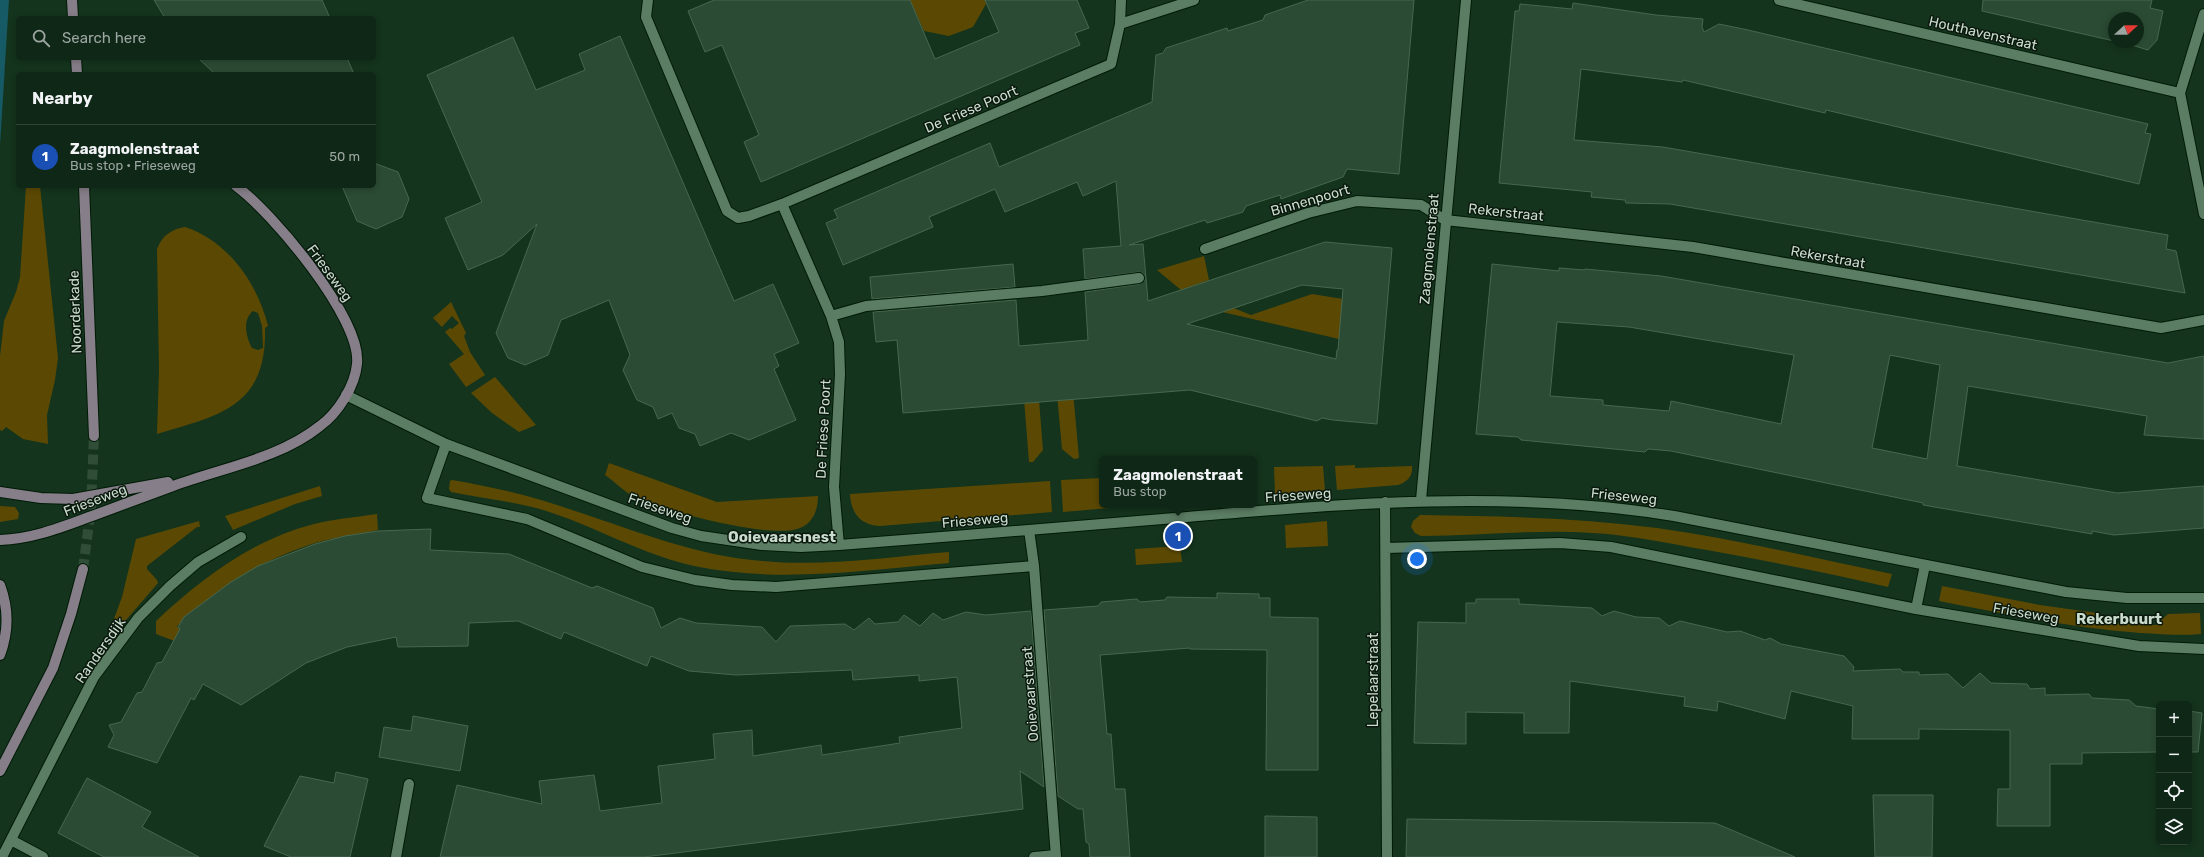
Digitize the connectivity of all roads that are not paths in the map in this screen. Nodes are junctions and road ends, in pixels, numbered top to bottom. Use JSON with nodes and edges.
{"nodes":[{"id":1,"x":72,"y":0,"type":"edge"},
{"id":2,"x":648,"y":0,"type":"edge"},
{"id":3,"x":1121,"y":0,"type":"edge"},
{"id":4,"x":1194,"y":0,"type":"edge"},
{"id":5,"x":1466,"y":0,"type":"edge"},
{"id":6,"x":1779,"y":0,"type":"edge"},
{"id":7,"x":2204,"y":14,"type":"edge"},
{"id":8,"x":73,"y":16,"type":"edge"},
{"id":9,"x":1120,"y":24,"type":"junction"},
{"id":10,"x":76,"y":60,"type":"edge"},
{"id":11,"x":77,"y":72,"type":"edge"},
{"id":12,"x":2180,"y":93,"type":"junction"},
{"id":13,"x":84,"y":188,"type":"edge"},
{"id":14,"x":238,"y":188,"type":"edge"},
{"id":15,"x":782,"y":204,"type":"junction"},
{"id":16,"x":2204,"y":214,"type":"edge"},
{"id":17,"x":1445,"y":220,"type":"junction"},
{"id":18,"x":1205,"y":249,"type":"dead end"},
{"id":19,"x":1139,"y":278,"type":"dead end"},
{"id":20,"x":831,"y":316,"type":"junction"},
{"id":21,"x":2204,"y":320,"type":"edge"},
{"id":22,"x":346,"y":395,"type":"junction"},
{"id":23,"x":94,"y":436,"type":"tunnel mouth"},
{"id":24,"x":446,"y":444,"type":"junction"},
{"id":25,"x":197,"y":476,"type":"junction"},
{"id":26,"x":0,"y":492,"type":"edge"},
{"id":27,"x":1421,"y":500,"type":"junction"},
{"id":28,"x":1385,"y":502,"type":"junction"},
{"id":29,"x":1029,"y":530,"type":"junction"},
{"id":30,"x":241,"y":536,"type":"dead end"},
{"id":31,"x":0,"y":540,"type":"edge"},
{"id":32,"x":839,"y":545,"type":"junction"},
{"id":33,"x":1386,"y":548,"type":"junction"},
{"id":34,"x":1924,"y":565,"type":"junction"},
{"id":35,"x":1034,"y":566,"type":"junction"},
{"id":36,"x":83,"y":569,"type":"tunnel mouth"},
{"id":37,"x":0,"y":585,"type":"edge"},
{"id":38,"x":2204,"y":598,"type":"edge"},
{"id":39,"x":1916,"y":609,"type":"junction"},
{"id":40,"x":2204,"y":649,"type":"edge"},
{"id":41,"x":0,"y":655,"type":"edge"},
{"id":42,"x":0,"y":771,"type":"edge"},
{"id":43,"x":409,"y":784,"type":"dead end"},
{"id":44,"x":11,"y":840,"type":"junction"},
{"id":45,"x":1056,"y":856,"type":"edge"},
{"id":46,"x":2,"y":857,"type":"edge"},
{"id":47,"x":43,"y":857,"type":"edge"},
{"id":48,"x":396,"y":857,"type":"edge"},
{"id":49,"x":1034,"y":857,"type":"edge"},
{"id":50,"x":1387,"y":857,"type":"edge"}],
"edges":[{"from":1,"to":8,"type":"street"},
{"from":2,"to":15,"type":"street","name":"De Friese Poort"},
{"from":3,"to":9,"type":"street","name":"De Friese Poort"},
{"from":4,"to":9,"type":"street"},
{"from":5,"to":17,"type":"street","name":"Zaagmolenstraat"},
{"from":6,"to":12,"type":"street","name":"Houthavenstraat"},
{"from":7,"to":12,"type":"street"},
{"from":9,"to":15,"type":"street","name":"De Friese Poort"},
{"from":10,"to":11,"type":"street"},
{"from":12,"to":16,"type":"street"},
{"from":13,"to":23,"type":"street","name":"Noorderkade"},
{"from":14,"to":22,"type":"street","name":"Frieseweg"},
{"from":15,"to":20,"type":"street","name":"De Friese Poort"},
{"from":17,"to":18,"type":"street","name":"Binnenpoort"},
{"from":17,"to":21,"type":"street","name":"Rekerstraat"},
{"from":17,"to":27,"type":"street","name":"Zaagmolenstraat"},
{"from":19,"to":20,"type":"street"},
{"from":20,"to":32,"type":"street","name":"De Friese Poort"},
{"from":22,"to":24,"type":"street","name":"Frieseweg"},
{"from":22,"to":25,"type":"street","name":"Frieseweg"},
{"from":24,"to":32,"type":"street","name":"Frieseweg"},
{"from":24,"to":35,"type":"street"},
{"from":25,"to":26,"type":"street","name":"Frieseweg"},
{"from":25,"to":31,"type":"street","name":"Frieseweg"},
{"from":27,"to":28,"type":"street","name":"Frieseweg"},
{"from":27,"to":34,"type":"street","name":"Frieseweg"},
{"from":28,"to":29,"type":"street","name":"Frieseweg"},
{"from":28,"to":33,"type":"street","name":"Lepelaarstraat"},
{"from":29,"to":32,"type":"street","name":"Frieseweg"},
{"from":29,"to":35,"type":"street","name":"Ooievaarstraat"},
{"from":30,"to":44,"type":"street","name":"Randersdijk"},
{"from":33,"to":39,"type":"street","name":"Frieseweg"},
{"from":33,"to":50,"type":"street","name":"Lepelaarstraat"},
{"from":34,"to":38,"type":"street","name":"Frieseweg"},
{"from":34,"to":39,"type":"street"},
{"from":35,"to":45,"type":"street","name":"Ooievaarstraat"},
{"from":36,"to":42,"type":"street","name":"Randersdijk"},
{"from":37,"to":41,"type":"street"},
{"from":39,"to":40,"type":"street","name":"Frieseweg"},
{"from":43,"to":48,"type":"street"},
{"from":44,"to":46,"type":"street","name":"Randersdijk"},
{"from":44,"to":47,"type":"street"},
{"from":45,"to":49,"type":"street"}]}
